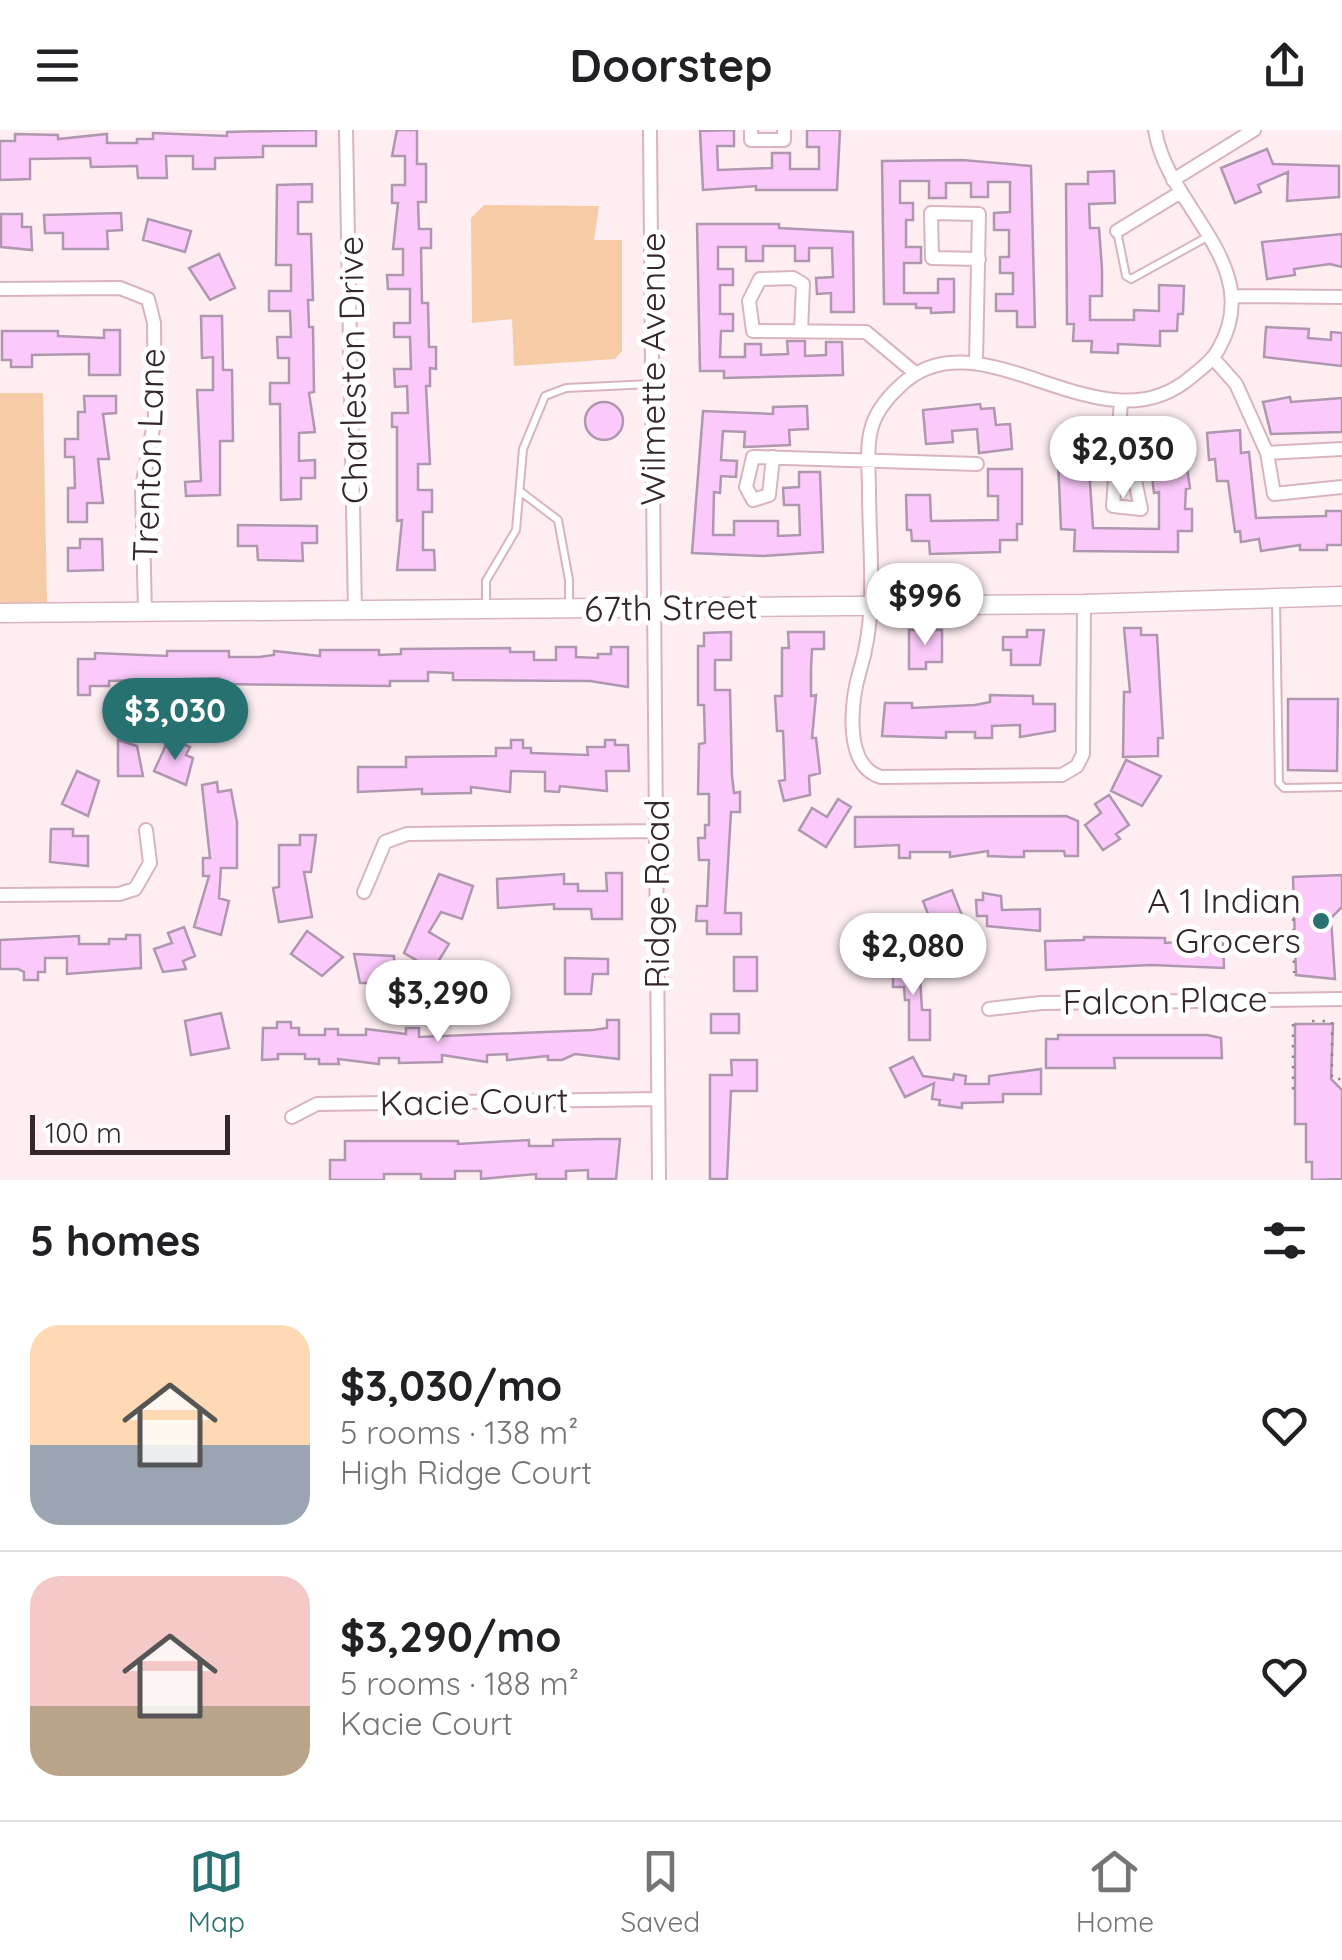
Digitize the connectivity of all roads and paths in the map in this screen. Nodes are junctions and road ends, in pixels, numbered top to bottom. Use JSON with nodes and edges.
{"nodes":[{"id":1,"x":346,"y":130,"type":"edge"},
{"id":2,"x":650,"y":130,"type":"edge"},
{"id":3,"x":751,"y":130,"type":"edge"},
{"id":4,"x":784,"y":130,"type":"edge"},
{"id":5,"x":1155,"y":130,"type":"edge"},
{"id":6,"x":1254,"y":130,"type":"edge"},
{"id":7,"x":1177,"y":186,"type":"junction"},
{"id":8,"x":1117,"y":231,"type":"joint"},
{"id":9,"x":1210,"y":236,"type":"junction"},
{"id":10,"x":979,"y":259,"type":"junction"},
{"id":11,"x":0,"y":290,"type":"edge"},
{"id":12,"x":1232,"y":296,"type":"junction"},
{"id":13,"x":1342,"y":297,"type":"edge"},
{"id":14,"x":802,"y":331,"type":"junction"},
{"id":15,"x":1213,"y":358,"type":"junction"},
{"id":16,"x":976,"y":364,"type":"junction"},
{"id":17,"x":915,"y":373,"type":"junction"},
{"id":18,"x":652,"y":384,"type":"junction"},
{"id":19,"x":1120,"y":402,"type":"junction"},
{"id":20,"x":1342,"y":449,"type":"edge"},
{"id":21,"x":1267,"y":452,"type":"junction"},
{"id":22,"x":1120,"y":453,"type":"dead end"},
{"id":23,"x":773,"y":457,"type":"dead end"},
{"id":24,"x":868,"y":458,"type":"junction"},
{"id":25,"x":977,"y":464,"type":"dead end"},
{"id":26,"x":1342,"y":487,"type":"edge"},
{"id":27,"x":520,"y":491,"type":"junction"},
{"id":28,"x":1342,"y":596,"type":"edge"},
{"id":29,"x":1276,"y":600,"type":"junction"},
{"id":30,"x":1084,"y":604,"type":"junction"},
{"id":31,"x":870,"y":606,"type":"junction"},
{"id":32,"x":568,"y":608,"type":"junction"},
{"id":33,"x":655,"y":608,"type":"junction"},
{"id":34,"x":486,"y":609,"type":"junction"},
{"id":35,"x":356,"y":611,"type":"junction"},
{"id":36,"x":145,"y":612,"type":"junction"},
{"id":37,"x":0,"y":613,"type":"edge"},
{"id":38,"x":1342,"y":787,"type":"edge"},
{"id":39,"x":146,"y":830,"type":"dead end"},
{"id":40,"x":656,"y":831,"type":"junction"},
{"id":41,"x":364,"y":892,"type":"dead end"},
{"id":42,"x":0,"y":895,"type":"edge"},
{"id":43,"x":1293,"y":908,"type":"dead end"},
{"id":44,"x":1294,"y":973,"type":"dead end"},
{"id":45,"x":1342,"y":999,"type":"edge"},
{"id":46,"x":989,"y":1009,"type":"dead end"},
{"id":47,"x":1312,"y":1021,"type":"dead end"},
{"id":48,"x":1293,"y":1024,"type":"dead end"},
{"id":49,"x":1342,"y":1078,"type":"edge"},
{"id":50,"x":1293,"y":1092,"type":"dead end"},
{"id":51,"x":658,"y":1098,"type":"junction"},
{"id":52,"x":292,"y":1117,"type":"dead end"},
{"id":53,"x":658,"y":1180,"type":"edge"}],
"edges":[{"from":1,"to":35,"type":"street","name":"Charleston Drive"},
{"from":2,"to":18,"type":"street","name":"Wilmette Avenue"},
{"from":3,"to":4,"type":"street"},
{"from":5,"to":7,"type":"street"},
{"from":6,"to":7,"type":"street"},
{"from":7,"to":8,"type":"street"},
{"from":7,"to":9,"type":"street"},
{"from":8,"to":9,"type":"lane"},
{"from":9,"to":12,"type":"street"},
{"from":10,"to":10,"type":"street"},
{"from":10,"to":16,"type":"street"},
{"from":11,"to":36,"type":"street","name":"Trenton Lane"},
{"from":12,"to":13,"type":"street"},
{"from":12,"to":15,"type":"street"},
{"from":14,"to":14,"type":"street"},
{"from":14,"to":17,"type":"street"},
{"from":15,"to":19,"type":"street"},
{"from":15,"to":21,"type":"street"},
{"from":16,"to":17,"type":"street"},
{"from":16,"to":19,"type":"street"},
{"from":17,"to":24,"type":"street"},
{"from":18,"to":27,"type":"lane"},
{"from":18,"to":33,"type":"street","name":"Wilmette Avenue"},
{"from":19,"to":22,"type":"street"},
{"from":20,"to":21,"type":"street"},
{"from":21,"to":26,"type":"street"},
{"from":23,"to":24,"type":"street"},
{"from":24,"to":25,"type":"street"},
{"from":24,"to":31,"type":"street"},
{"from":27,"to":32,"type":"lane"},
{"from":27,"to":34,"type":"lane"},
{"from":28,"to":29,"type":"street","name":"67th Street"},
{"from":29,"to":30,"type":"street","name":"67th Street"},
{"from":29,"to":38,"type":"lane"},
{"from":30,"to":31,"type":"street","name":"67th Street"},
{"from":30,"to":31,"type":"street"},
{"from":31,"to":33,"type":"street","name":"67th Street"},
{"from":32,"to":33,"type":"street","name":"67th Street"},
{"from":32,"to":34,"type":"street","name":"67th Street"},
{"from":33,"to":40,"type":"street","name":"Ridge Road"},
{"from":34,"to":35,"type":"street","name":"67th Street"},
{"from":35,"to":36,"type":"street","name":"67th Street"},
{"from":36,"to":37,"type":"street","name":"67th Street"},
{"from":39,"to":42,"type":"street"},
{"from":40,"to":41,"type":"street"},
{"from":40,"to":51,"type":"street","name":"Ridge Road"},
{"from":43,"to":44,"type":"path"},
{"from":45,"to":46,"type":"street","name":"Falcon Place"},
{"from":47,"to":49,"type":"path"},
{"from":48,"to":50,"type":"path"},
{"from":51,"to":52,"type":"street","name":"Kacie Court"},
{"from":51,"to":53,"type":"street","name":"Ridge Road"}]}
